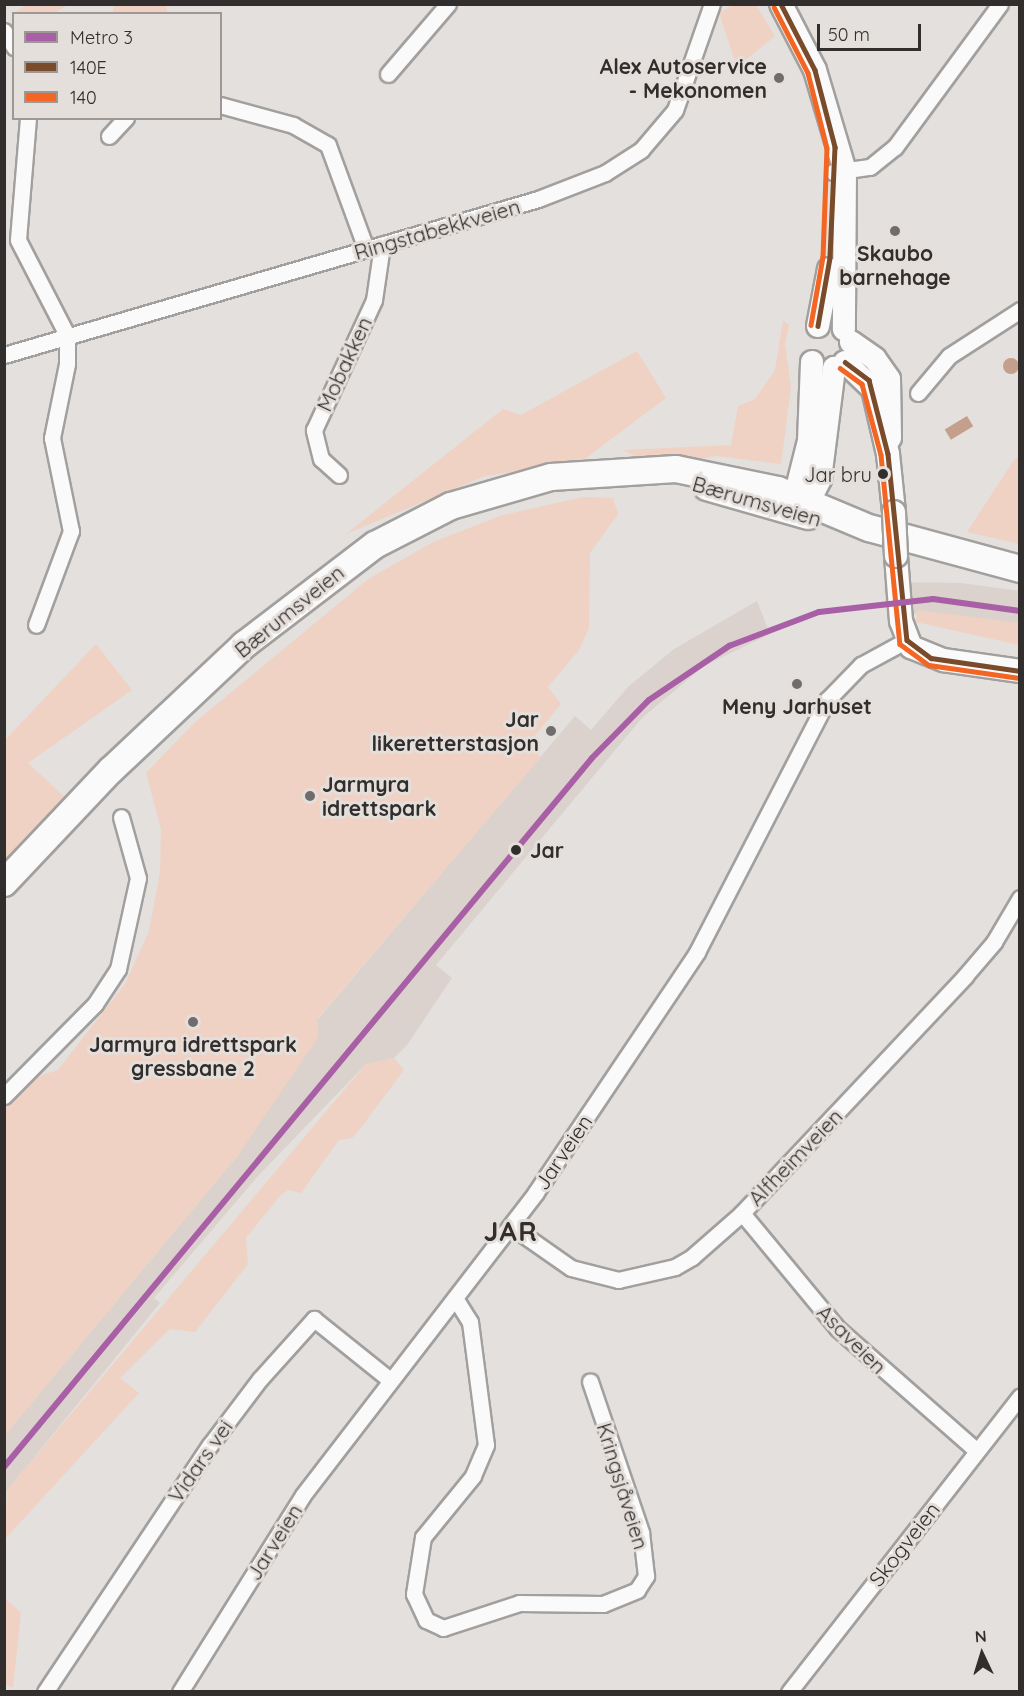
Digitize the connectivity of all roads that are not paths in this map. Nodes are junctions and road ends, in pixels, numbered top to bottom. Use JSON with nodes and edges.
{"nodes":[{"id":1,"x":448,"y":4,"type":"edge"},
{"id":2,"x":712,"y":4,"type":"edge"},
{"id":3,"x":781,"y":4,"type":"edge"},
{"id":4,"x":1000,"y":4,"type":"edge"},
{"id":5,"x":4,"y":30,"type":"edge"},
{"id":6,"x":12,"y":43,"type":"edge"},
{"id":7,"x":388,"y":74,"type":"dead end"},
{"id":8,"x":222,"y":106,"type":"edge"},
{"id":9,"x":28,"y":120,"type":"edge"},
{"id":10,"x":124,"y":120,"type":"edge"},
{"id":11,"x":109,"y":136,"type":"dead end"},
{"id":12,"x":839,"y":171,"type":"junction"},
{"id":13,"x":382,"y":245,"type":"junction"},
{"id":14,"x":366,"y":249,"type":"junction"},
{"id":15,"x":1020,"y":310,"type":"edge"},
{"id":16,"x":818,"y":326,"type":"junction"},
{"id":17,"x":67,"y":335,"type":"junction"},
{"id":18,"x":844,"y":350,"type":"junction"},
{"id":19,"x":4,"y":354,"type":"edge"},
{"id":20,"x":812,"y":362,"type":"junction"},
{"id":21,"x":918,"y":393,"type":"dead end"},
{"id":22,"x":339,"y":475,"type":"dead end"},
{"id":23,"x":797,"y":503,"type":"junction"},
{"id":24,"x":1020,"y":569,"type":"edge"},
{"id":25,"x":36,"y":625,"type":"dead end"},
{"id":26,"x":907,"y":640,"type":"junction"},
{"id":27,"x":1020,"y":670,"type":"edge"},
{"id":28,"x":120,"y":817,"type":"dead end"},
{"id":29,"x":4,"y":883,"type":"edge"},
{"id":30,"x":1020,"y":898,"type":"edge"},
{"id":31,"x":4,"y":1096,"type":"edge"},
{"id":32,"x":742,"y":1213,"type":"junction"},
{"id":33,"x":511,"y":1226,"type":"junction"},
{"id":34,"x":455,"y":1298,"type":"junction"},
{"id":35,"x":389,"y":1378,"type":"junction"},
{"id":36,"x":590,"y":1381,"type":"dead end"},
{"id":37,"x":1020,"y":1396,"type":"edge"},
{"id":38,"x":976,"y":1450,"type":"junction"},
{"id":39,"x":45,"y":1692,"type":"edge"},
{"id":40,"x":180,"y":1692,"type":"edge"},
{"id":41,"x":789,"y":1692,"type":"edge"}],
"edges":[{"from":1,"to":7,"type":"street"},
{"from":2,"to":13,"type":"street","name":"Ringstabekkveien"},
{"from":3,"to":12,"type":"main road"},
{"from":4,"to":12,"type":"street"},
{"from":5,"to":6,"type":"street"},
{"from":8,"to":14,"type":"street"},
{"from":9,"to":17,"type":"street"},
{"from":10,"to":11,"type":"street"},
{"from":12,"to":16,"type":"main road"},
{"from":12,"to":18,"type":"main road"},
{"from":13,"to":14,"type":"street","name":"Ringstabekkveien"},
{"from":13,"to":22,"type":"street","name":"Mobakken"},
{"from":14,"to":17,"type":"street","name":"Ringstabekkveien"},
{"from":15,"to":21,"type":"street"},
{"from":16,"to":18,"type":"main road"},
{"from":16,"to":20,"type":"main road"},
{"from":17,"to":19,"type":"street","name":"Ringstabekkveien"},
{"from":17,"to":25,"type":"street"},
{"from":18,"to":20,"type":"main road"},
{"from":18,"to":23,"type":"main road"},
{"from":18,"to":26,"type":"main road","bridge":true},
{"from":20,"to":23,"type":"main road"},
{"from":23,"to":24,"type":"main road","name":"Bærumsveien"},
{"from":23,"to":29,"type":"main road","name":"Bærumsveien"},
{"from":26,"to":27,"type":"main road"},
{"from":26,"to":33,"type":"street","name":"Jarveien"},
{"from":28,"to":31,"type":"street"},
{"from":30,"to":32,"type":"street","name":"Alfheimveien"},
{"from":32,"to":33,"type":"street","name":"Alfheimveien"},
{"from":32,"to":38,"type":"street","name":"Asaveien"},
{"from":33,"to":34,"type":"street","name":"Jarveien"},
{"from":34,"to":35,"type":"street","name":"Jarveien"},
{"from":34,"to":36,"type":"street","name":"Kringsjåveien"},
{"from":35,"to":39,"type":"street","name":"Vidars vei"},
{"from":35,"to":40,"type":"street","name":"Jarveien"},
{"from":37,"to":38,"type":"street","name":"Skogveien"},
{"from":38,"to":41,"type":"street","name":"Skogveien"}]}
